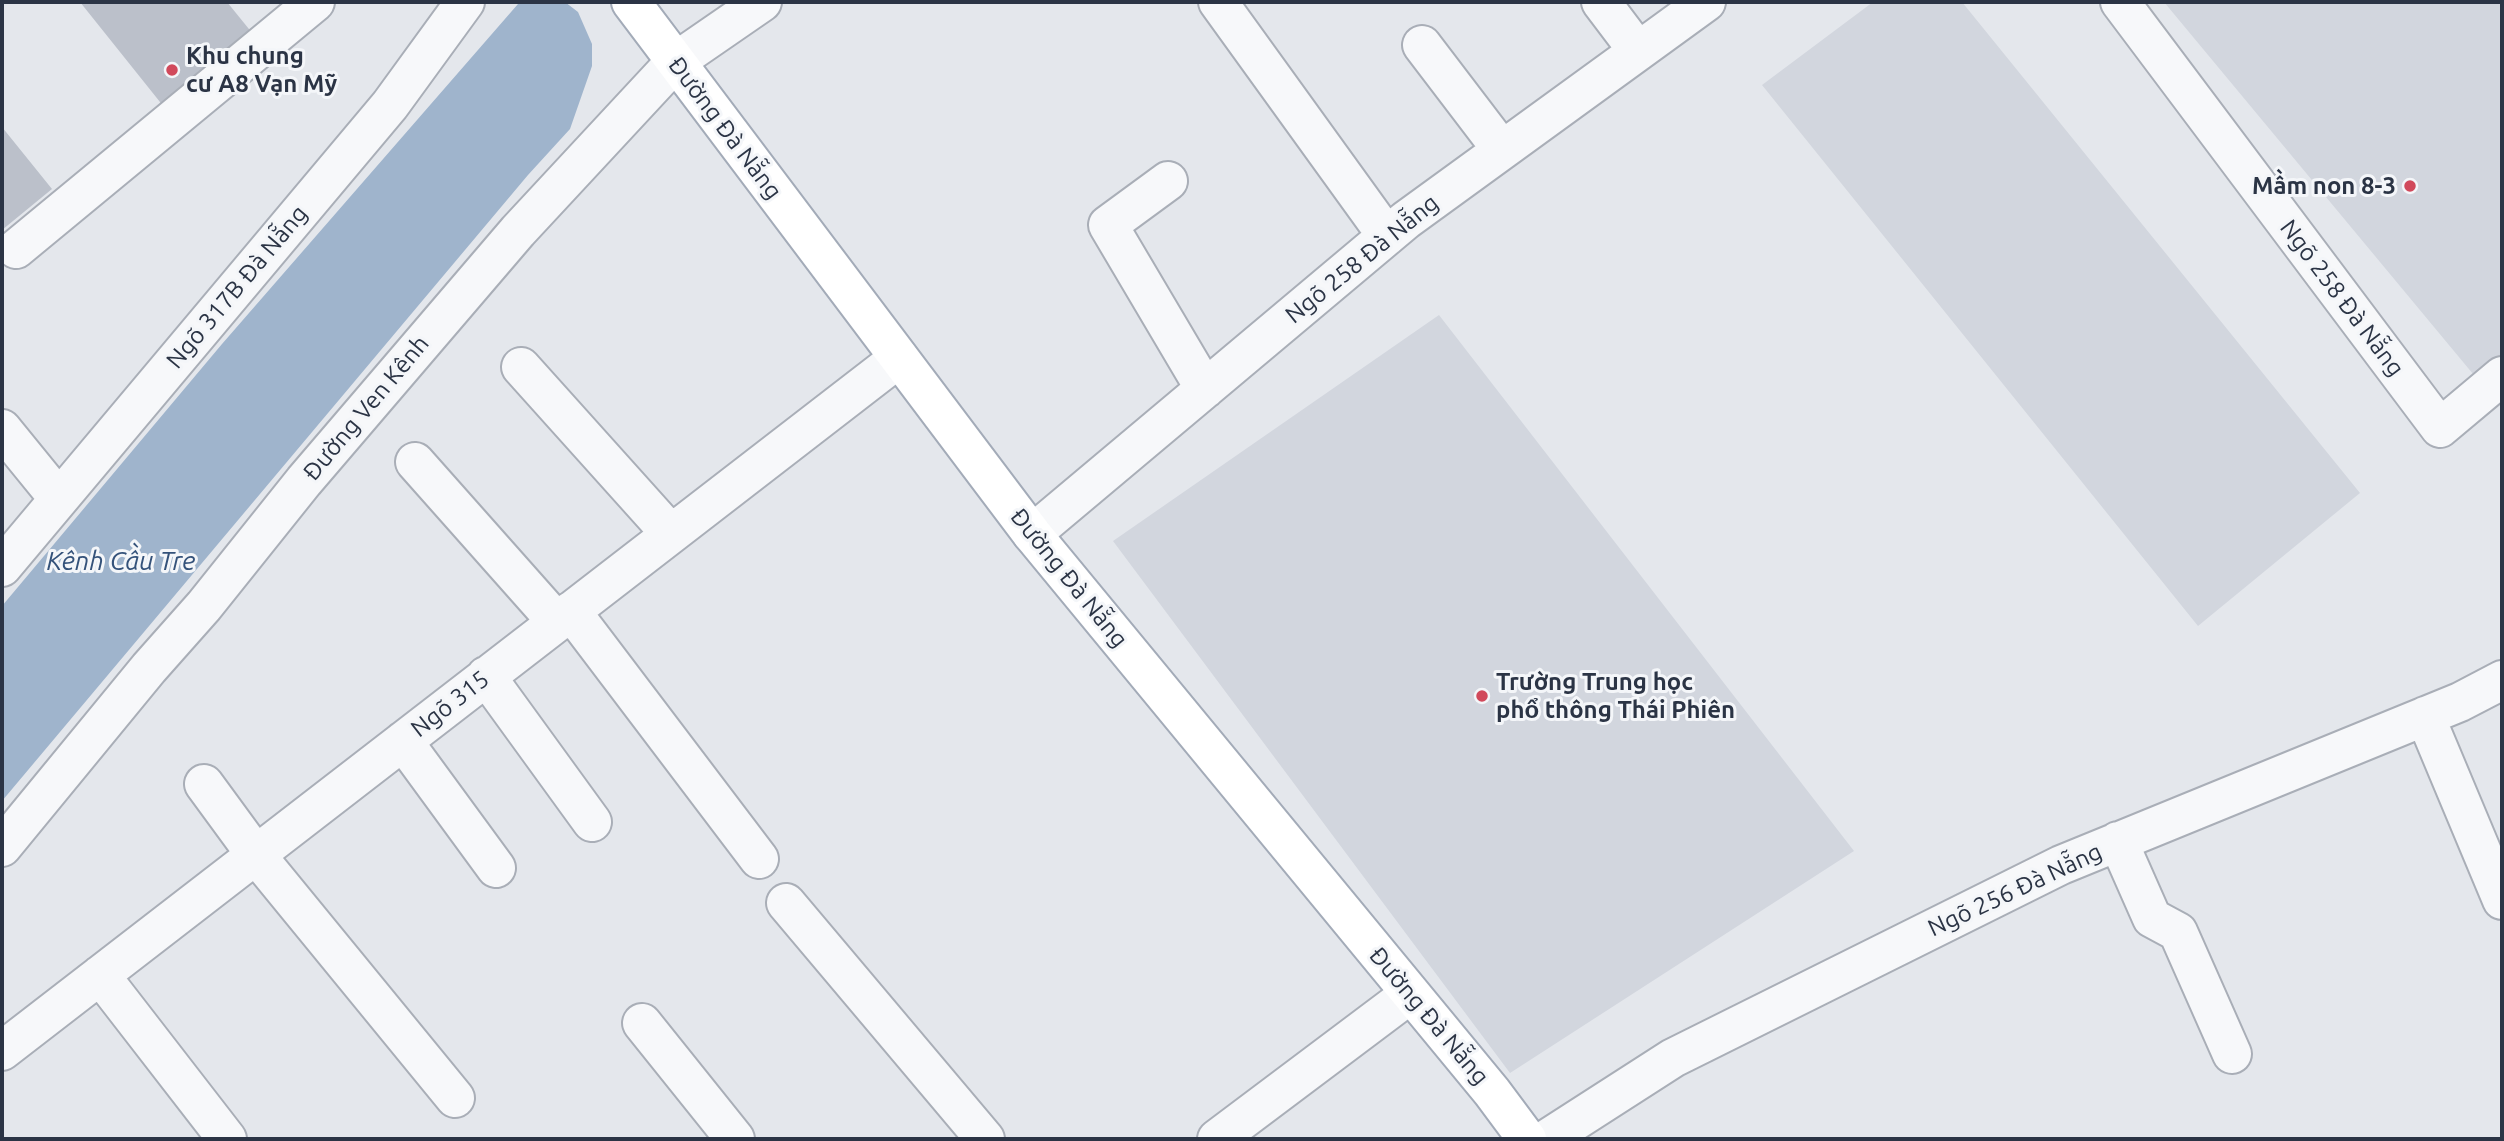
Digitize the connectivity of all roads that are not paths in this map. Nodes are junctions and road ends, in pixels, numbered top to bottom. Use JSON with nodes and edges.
{"nodes":[{"id":1,"x":315,"y":2,"type":"edge"},
{"id":2,"x":465,"y":2,"type":"edge"},
{"id":3,"x":631,"y":2,"type":"edge"},
{"id":4,"x":762,"y":2,"type":"edge"},
{"id":5,"x":1218,"y":2,"type":"edge"},
{"id":6,"x":1601,"y":2,"type":"edge"},
{"id":7,"x":1706,"y":2,"type":"edge"},
{"id":8,"x":2120,"y":2,"type":"edge"},
{"id":9,"x":1422,"y":44,"type":"dead end"},
{"id":10,"x":1638,"y":51,"type":"junction"},
{"id":11,"x":672,"y":58,"type":"junction"},
{"id":12,"x":1502,"y":150,"type":"junction"},
{"id":13,"x":1168,"y":181,"type":"dead end"},
{"id":14,"x":1387,"y":236,"type":"junction"},
{"id":15,"x":16,"y":249,"type":"dead end"},
{"id":16,"x":899,"y":358,"type":"junction"},
{"id":17,"x":521,"y":367,"type":"dead end"},
{"id":18,"x":2502,"y":376,"type":"edge"},
{"id":19,"x":1205,"y":389,"type":"junction"},
{"id":20,"x":2,"y":429,"type":"edge"},
{"id":21,"x":415,"y":462,"type":"dead end"},
{"id":22,"x":59,"y":499,"type":"junction"},
{"id":23,"x":671,"y":534,"type":"junction"},
{"id":24,"x":1032,"y":534,"type":"junction"},
{"id":25,"x":2,"y":567,"type":"edge"},
{"id":26,"x":564,"y":616,"type":"junction"},
{"id":27,"x":486,"y":676,"type":"junction"},
{"id":28,"x":2502,"y":680,"type":"edge"},
{"id":29,"x":2425,"y":716,"type":"junction"},
{"id":30,"x":402,"y":741,"type":"junction"},
{"id":31,"x":204,"y":783,"type":"dead end"},
{"id":32,"x":592,"y":822,"type":"dead end"},
{"id":33,"x":2118,"y":841,"type":"junction"},
{"id":34,"x":2,"y":847,"type":"edge"},
{"id":35,"x":256,"y":855,"type":"junction"},
{"id":36,"x":759,"y":859,"type":"dead end"},
{"id":37,"x":496,"y":868,"type":"dead end"},
{"id":38,"x":2502,"y":900,"type":"edge"},
{"id":39,"x":786,"y":903,"type":"dead end"},
{"id":40,"x":100,"y":975,"type":"junction"},
{"id":41,"x":1410,"y":994,"type":"junction"},
{"id":42,"x":642,"y":1023,"type":"dead end"},
{"id":43,"x":2,"y":1051,"type":"edge"},
{"id":44,"x":2232,"y":1054,"type":"dead end"},
{"id":45,"x":455,"y":1098,"type":"dead end"},
{"id":46,"x":227,"y":1139,"type":"edge"},
{"id":47,"x":735,"y":1139,"type":"edge"},
{"id":48,"x":985,"y":1139,"type":"edge"},
{"id":49,"x":1217,"y":1139,"type":"edge"},
{"id":50,"x":1527,"y":1139,"type":"edge"},
{"id":51,"x":1547,"y":1139,"type":"edge"}],
"edges":[{"from":1,"to":15,"type":"lane"},
{"from":2,"to":22,"type":"lane","name":"Ngõ 317B Đà Nẵng"},
{"from":3,"to":11,"type":"main road","name":"Đường Đà Nẵng"},
{"from":4,"to":11,"type":"lane","name":"Đường Ven Kênh"},
{"from":5,"to":14,"type":"lane"},
{"from":6,"to":10,"type":"lane"},
{"from":7,"to":10,"type":"lane","name":"Ngõ 258 Đà Nẵng"},
{"from":8,"to":18,"type":"lane","name":"Ngõ 258 Đà Nẵng"},
{"from":9,"to":12,"type":"lane"},
{"from":10,"to":12,"type":"lane","name":"Ngõ 258 Đà Nẵng"},
{"from":11,"to":16,"type":"main road","name":"Đường Đà Nẵng"},
{"from":11,"to":34,"type":"lane","name":"Đường Ven Kênh"},
{"from":12,"to":14,"type":"lane","name":"Ngõ 258 Đà Nẵng"},
{"from":13,"to":19,"type":"lane"},
{"from":14,"to":19,"type":"lane","name":"Ngõ 258 Đà Nẵng"},
{"from":16,"to":23,"type":"lane","name":"Ngõ 315"},
{"from":16,"to":24,"type":"main road","name":"Đường Đà Nẵng"},
{"from":17,"to":23,"type":"lane"},
{"from":19,"to":24,"type":"lane","name":"Ngõ 258 Đà Nẵng"},
{"from":20,"to":22,"type":"lane"},
{"from":21,"to":26,"type":"lane"},
{"from":22,"to":25,"type":"lane","name":"Ngõ 317B Đà Nẵng"},
{"from":23,"to":26,"type":"lane","name":"Ngõ 315"},
{"from":24,"to":41,"type":"main road","name":"Đường Đà Nẵng"},
{"from":26,"to":27,"type":"lane","name":"Ngõ 315"},
{"from":26,"to":36,"type":"lane"},
{"from":27,"to":30,"type":"lane","name":"Ngõ 315"},
{"from":27,"to":32,"type":"lane"},
{"from":28,"to":29,"type":"lane","name":"Ngõ 256 Đà Nẵng"},
{"from":29,"to":33,"type":"lane","name":"Ngõ 256 Đà Nẵng"},
{"from":29,"to":38,"type":"lane"},
{"from":30,"to":35,"type":"lane","name":"Ngõ 315"},
{"from":30,"to":37,"type":"lane"},
{"from":31,"to":35,"type":"lane"},
{"from":33,"to":44,"type":"lane"},
{"from":33,"to":51,"type":"lane","name":"Ngõ 256 Đà Nẵng"},
{"from":35,"to":40,"type":"lane","name":"Ngõ 315"},
{"from":35,"to":45,"type":"lane"},
{"from":39,"to":48,"type":"lane"},
{"from":40,"to":43,"type":"lane","name":"Ngõ 315"},
{"from":40,"to":46,"type":"lane"},
{"from":41,"to":49,"type":"lane"},
{"from":41,"to":50,"type":"main road","name":"Đường Đà Nẵng"},
{"from":42,"to":47,"type":"lane"}]}
